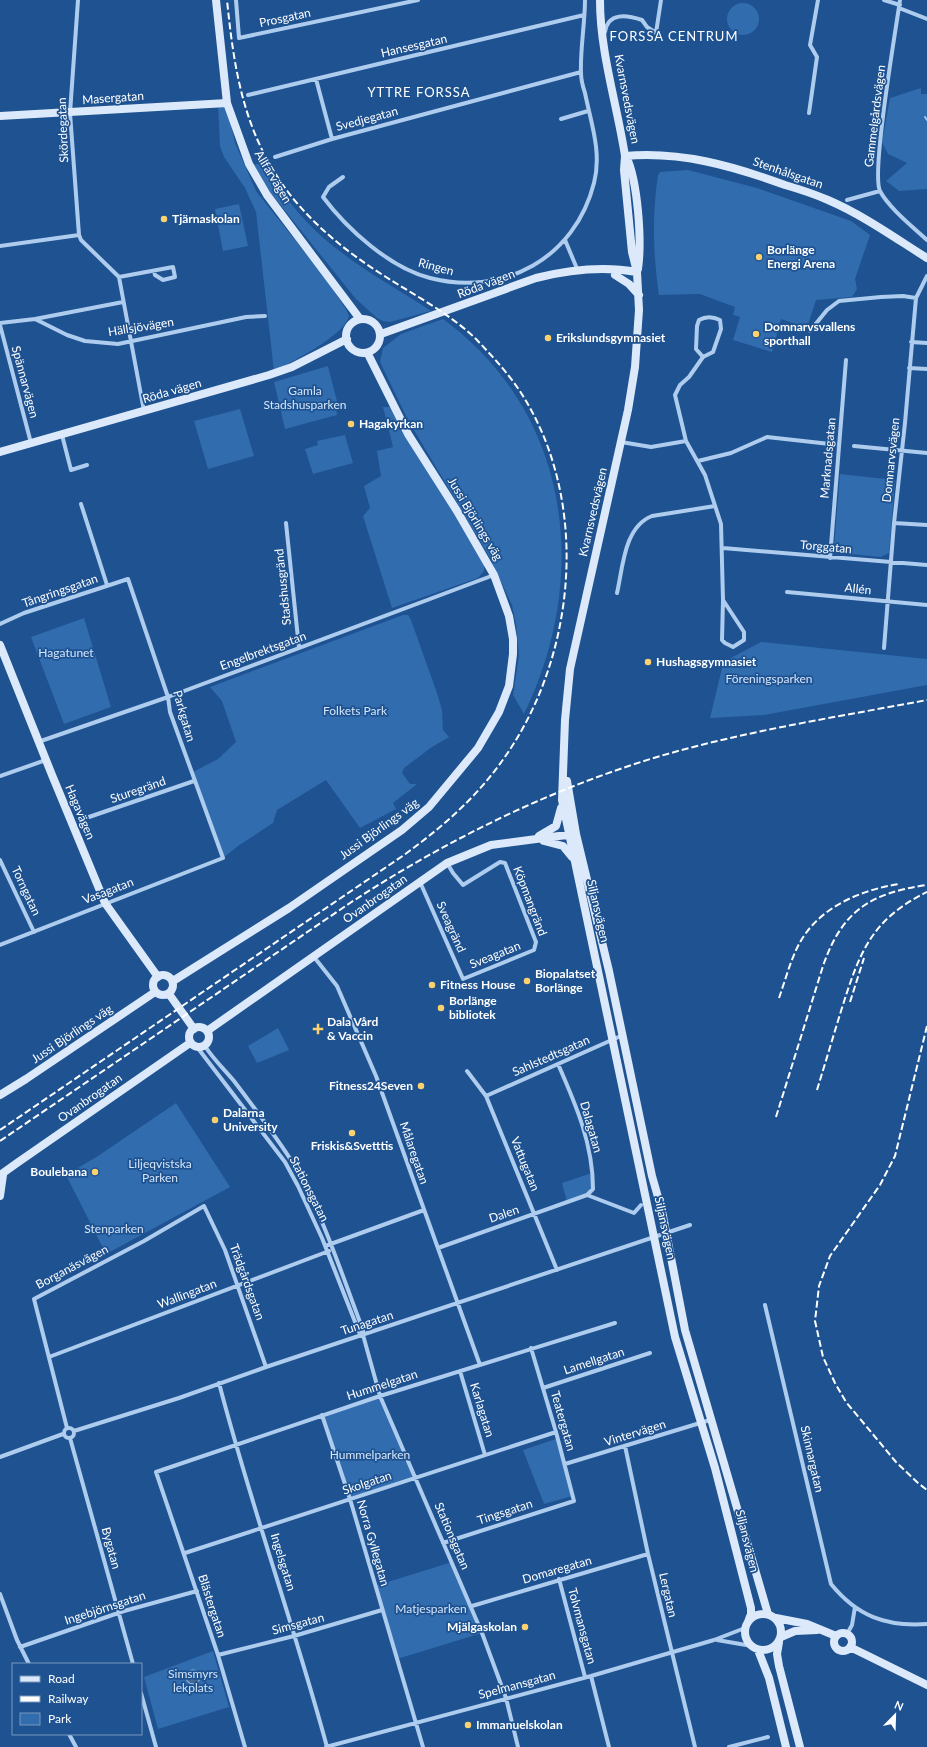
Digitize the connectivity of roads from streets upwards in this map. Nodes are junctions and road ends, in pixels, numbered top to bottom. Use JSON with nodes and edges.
{"nodes":[{"id":1,"x":78,"y":0,"type":"edge"},
{"id":2,"x":216,"y":0,"type":"edge"},
{"id":3,"x":236,"y":0,"type":"edge"},
{"id":4,"x":418,"y":0,"type":"edge"},
{"id":5,"x":585,"y":0,"type":"edge"},
{"id":6,"x":600,"y":0,"type":"edge"},
{"id":7,"x":661,"y":0,"type":"edge"},
{"id":8,"x":818,"y":0,"type":"edge"},
{"id":9,"x":884,"y":0,"type":"edge"},
{"id":10,"x":900,"y":4,"type":"edge"},
{"id":11,"x":584,"y":15,"type":"junction"},
{"id":12,"x":927,"y":19,"type":"edge"},
{"id":13,"x":605,"y":52,"type":"junction"},
{"id":14,"x":581,"y":72,"type":"junction"},
{"id":15,"x":316,"y":79,"type":"junction"},
{"id":16,"x":248,"y":95,"type":"dead end"},
{"id":17,"x":227,"y":103,"type":"junction"},
{"id":18,"x":588,"y":111,"type":"junction"},
{"id":19,"x":70,"y":113,"type":"junction"},
{"id":20,"x":809,"y":113,"type":"dead end"},
{"id":21,"x":0,"y":116,"type":"edge"},
{"id":22,"x":561,"y":119,"type":"dead end"},
{"id":23,"x":332,"y":139,"type":"junction"},
{"id":24,"x":275,"y":156,"type":"dead end"},
{"id":25,"x":626,"y":156,"type":"junction"},
{"id":26,"x":343,"y":177,"type":"dead end"},
{"id":27,"x":880,"y":191,"type":"junction"},
{"id":28,"x":847,"y":200,"type":"dead end"},
{"id":29,"x":79,"y":234,"type":"junction"},
{"id":30,"x":565,"y":240,"type":"junction"},
{"id":31,"x":927,"y":240,"type":"edge"},
{"id":32,"x":0,"y":246,"type":"edge"},
{"id":33,"x":632,"y":252,"type":"junction"},
{"id":34,"x":927,"y":258,"type":"edge"},
{"id":35,"x":154,"y":271,"type":"junction"},
{"id":36,"x":578,"y":271,"type":"junction"},
{"id":37,"x":618,"y":272,"type":"junction"},
{"id":38,"x":637,"y":272,"type":"junction"},
{"id":39,"x":927,"y":276,"type":"edge"},
{"id":40,"x":119,"y":277,"type":"junction"},
{"id":41,"x":639,"y":296,"type":"junction"},
{"id":42,"x":916,"y":298,"type":"junction"},
{"id":43,"x":123,"y":302,"type":"junction"},
{"id":44,"x":265,"y":316,"type":"dead end"},
{"id":45,"x":35,"y":319,"type":"junction"},
{"id":46,"x":360,"y":319,"type":"junction"},
{"id":47,"x":0,"y":324,"type":"edge"},
{"id":48,"x":810,"y":331,"type":"dead end"},
{"id":49,"x":381,"y":334,"type":"junction"},
{"id":50,"x":347,"y":339,"type":"junction"},
{"id":51,"x":131,"y":342,"type":"junction"},
{"id":52,"x":912,"y":342,"type":"junction"},
{"id":53,"x":927,"y":343,"type":"edge"},
{"id":54,"x":368,"y":354,"type":"junction"},
{"id":55,"x":703,"y":357,"type":"junction"},
{"id":56,"x":846,"y":360,"type":"dead end"},
{"id":57,"x":909,"y":368,"type":"junction"},
{"id":58,"x":927,"y":369,"type":"edge"},
{"id":59,"x":144,"y":411,"type":"junction"},
{"id":60,"x":62,"y":435,"type":"junction"},
{"id":61,"x":686,"y":441,"type":"junction"},
{"id":62,"x":621,"y":442,"type":"junction"},
{"id":63,"x":31,"y":443,"type":"junction"},
{"id":64,"x":839,"y":445,"type":"junction"},
{"id":65,"x":854,"y":446,"type":"dead end"},
{"id":66,"x":902,"y":451,"type":"junction"},
{"id":67,"x":0,"y":452,"type":"edge"},
{"id":68,"x":927,"y":453,"type":"edge"},
{"id":69,"x":698,"y":461,"type":"junction"},
{"id":70,"x":87,"y":466,"type":"dead end"},
{"id":71,"x":81,"y":504,"type":"dead end"},
{"id":72,"x":715,"y":506,"type":"junction"},
{"id":73,"x":286,"y":523,"type":"dead end"},
{"id":74,"x":894,"y":523,"type":"junction"},
{"id":75,"x":927,"y":525,"type":"edge"},
{"id":76,"x":723,"y":548,"type":"junction"},
{"id":77,"x":830,"y":558,"type":"junction"},
{"id":78,"x":891,"y":562,"type":"junction"},
{"id":79,"x":927,"y":566,"type":"edge"},
{"id":80,"x":494,"y":575,"type":"junction"},
{"id":81,"x":128,"y":579,"type":"joint"},
{"id":82,"x":107,"y":585,"type":"junction"},
{"id":83,"x":787,"y":592,"type":"dead end"},
{"id":84,"x":617,"y":593,"type":"dead end"},
{"id":85,"x":723,"y":600,"type":"junction"},
{"id":86,"x":888,"y":602,"type":"junction"},
{"id":87,"x":927,"y":605,"type":"edge"},
{"id":88,"x":0,"y":624,"type":"edge"},
{"id":89,"x":0,"y":645,"type":"edge"},
{"id":90,"x":299,"y":648,"type":"junction"},
{"id":91,"x":884,"y":648,"type":"dead end"},
{"id":92,"x":168,"y":697,"type":"junction"},
{"id":93,"x":38,"y":742,"type":"junction"},
{"id":94,"x":564,"y":756,"type":"junction"},
{"id":95,"x":46,"y":760,"type":"junction"},
{"id":96,"x":0,"y":776,"type":"edge"},
{"id":97,"x":194,"y":781,"type":"junction"},
{"id":98,"x":562,"y":800,"type":"junction"},
{"id":99,"x":89,"y":817,"type":"dead end"},
{"id":100,"x":572,"y":835,"type":"junction"},
{"id":101,"x":533,"y":839,"type":"junction"},
{"id":102,"x":223,"y":858,"type":"joint"},
{"id":103,"x":0,"y":860,"type":"edge"},
{"id":104,"x":574,"y":861,"type":"junction"},
{"id":105,"x":447,"y":863,"type":"junction"},
{"id":106,"x":420,"y":882,"type":"junction"},
{"id":107,"x":105,"y":903,"type":"junction"},
{"id":108,"x":34,"y":932,"type":"junction"},
{"id":109,"x":0,"y":945,"type":"edge"},
{"id":110,"x":534,"y":950,"type":"joint"},
{"id":111,"x":314,"y":956,"type":"junction"},
{"id":112,"x":158,"y":977,"type":"junction"},
{"id":113,"x":463,"y":979,"type":"joint"},
{"id":114,"x":173,"y":981,"type":"junction"},
{"id":115,"x":156,"y":992,"type":"junction"},
{"id":116,"x":170,"y":995,"type":"junction"},
{"id":117,"x":192,"y":1027,"type":"junction"},
{"id":118,"x":207,"y":1031,"type":"junction"},
{"id":119,"x":623,"y":1035,"type":"junction"},
{"id":120,"x":614,"y":1039,"type":"junction"},
{"id":121,"x":197,"y":1045,"type":"junction"},
{"id":122,"x":558,"y":1064,"type":"junction"},
{"id":123,"x":467,"y":1071,"type":"dead end"},
{"id":124,"x":0,"y":1095,"type":"edge"},
{"id":125,"x":486,"y":1096,"type":"junction"},
{"id":126,"x":1,"y":1173,"type":"edge"},
{"id":127,"x":586,"y":1195,"type":"junction"},
{"id":128,"x":0,"y":1196,"type":"edge"},
{"id":129,"x":641,"y":1205,"type":"dead end"},
{"id":130,"x":204,"y":1206,"type":"joint"},
{"id":131,"x":424,"y":1210,"type":"junction"},
{"id":132,"x":534,"y":1214,"type":"junction"},
{"id":133,"x":690,"y":1224,"type":"dead end"},
{"id":134,"x":666,"y":1232,"type":"junction"},
{"id":135,"x":655,"y":1236,"type":"junction"},
{"id":136,"x":330,"y":1244,"type":"junction"},
{"id":137,"x":325,"y":1246,"type":"junction"},
{"id":138,"x":438,"y":1248,"type":"junction"},
{"id":139,"x":332,"y":1250,"type":"junction"},
{"id":140,"x":327,"y":1251,"type":"junction"},
{"id":141,"x":557,"y":1270,"type":"junction"},
{"id":142,"x":238,"y":1285,"type":"junction"},
{"id":143,"x":458,"y":1302,"type":"junction"},
{"id":144,"x":765,"y":1305,"type":"dead end"},
{"id":145,"x":615,"y":1323,"type":"dead end"},
{"id":146,"x":363,"y":1334,"type":"junction"},
{"id":147,"x":531,"y":1348,"type":"junction"},
{"id":148,"x":650,"y":1353,"type":"dead end"},
{"id":149,"x":49,"y":1357,"type":"junction"},
{"id":150,"x":480,"y":1365,"type":"junction"},
{"id":151,"x":266,"y":1366,"type":"junction"},
{"id":152,"x":460,"y":1371,"type":"junction"},
{"id":153,"x":219,"y":1383,"type":"junction"},
{"id":154,"x":543,"y":1388,"type":"junction"},
{"id":155,"x":380,"y":1396,"type":"junction"},
{"id":156,"x":322,"y":1415,"type":"junction"},
{"id":157,"x":710,"y":1420,"type":"junction"},
{"id":158,"x":702,"y":1422,"type":"junction"},
{"id":159,"x":67,"y":1428,"type":"junction"},
{"id":160,"x":74,"y":1431,"type":"junction"},
{"id":161,"x":556,"y":1432,"type":"junction"},
{"id":162,"x":63,"y":1434,"type":"junction"},
{"id":163,"x":70,"y":1438,"type":"junction"},
{"id":164,"x":236,"y":1445,"type":"junction"},
{"id":165,"x":625,"y":1446,"type":"junction"},
{"id":166,"x":485,"y":1455,"type":"junction"},
{"id":167,"x":0,"y":1457,"type":"edge"},
{"id":168,"x":565,"y":1464,"type":"junction"},
{"id":169,"x":156,"y":1472,"type":"joint"},
{"id":170,"x":416,"y":1477,"type":"junction"},
{"id":171,"x":350,"y":1499,"type":"junction"},
{"id":172,"x":574,"y":1501,"type":"joint"},
{"id":173,"x":262,"y":1528,"type":"junction"},
{"id":174,"x":443,"y":1543,"type":"junction"},
{"id":175,"x":185,"y":1553,"type":"junction"},
{"id":176,"x":648,"y":1554,"type":"junction"},
{"id":177,"x":559,"y":1579,"type":"junction"},
{"id":178,"x":197,"y":1591,"type":"junction"},
{"id":179,"x":0,"y":1594,"type":"edge"},
{"id":180,"x":472,"y":1606,"type":"junction"},
{"id":181,"x":856,"y":1607,"type":"junction"},
{"id":182,"x":382,"y":1610,"type":"junction"},
{"id":183,"x":118,"y":1613,"type":"junction"},
{"id":184,"x":768,"y":1614,"type":"junction"},
{"id":185,"x":776,"y":1618,"type":"junction"},
{"id":186,"x":927,"y":1624,"type":"edge"},
{"id":187,"x":746,"y":1625,"type":"junction"},
{"id":188,"x":822,"y":1631,"type":"junction"},
{"id":189,"x":847,"y":1634,"type":"junction"},
{"id":190,"x":294,"y":1636,"type":"junction"},
{"id":191,"x":836,"y":1636,"type":"junction"},
{"id":192,"x":780,"y":1639,"type":"junction"},
{"id":193,"x":714,"y":1640,"type":"junction"},
{"id":194,"x":20,"y":1647,"type":"junction"},
{"id":195,"x":850,"y":1647,"type":"junction"},
{"id":196,"x":755,"y":1648,"type":"junction"},
{"id":197,"x":671,"y":1652,"type":"junction"},
{"id":198,"x":218,"y":1655,"type":"junction"},
{"id":199,"x":28,"y":1663,"type":"edge"},
{"id":200,"x":133,"y":1663,"type":"edge"},
{"id":201,"x":591,"y":1676,"type":"junction"},
{"id":202,"x":585,"y":1677,"type":"junction"},
{"id":203,"x":927,"y":1685,"type":"edge"},
{"id":204,"x":142,"y":1697,"type":"edge"},
{"id":205,"x":506,"y":1698,"type":"junction"},
{"id":206,"x":416,"y":1723,"type":"junction"},
{"id":207,"x":70,"y":1735,"type":"edge"},
{"id":208,"x":768,"y":1737,"type":"dead end"},
{"id":209,"x":76,"y":1747,"type":"edge"},
{"id":210,"x":156,"y":1747,"type":"edge"},
{"id":211,"x":245,"y":1747,"type":"edge"},
{"id":212,"x":326,"y":1747,"type":"edge"},
{"id":213,"x":423,"y":1747,"type":"edge"},
{"id":214,"x":518,"y":1747,"type":"edge"},
{"id":215,"x":609,"y":1747,"type":"edge"},
{"id":216,"x":695,"y":1747,"type":"edge"},
{"id":217,"x":729,"y":1747,"type":"edge"},
{"id":218,"x":786,"y":1747,"type":"edge"},
{"id":219,"x":800,"y":1747,"type":"edge"}],
"edges":[{"from":1,"to":19,"type":"street","name":"Skördegatan"},
{"from":2,"to":17,"type":"street","name":"Allfarvägen"},
{"from":3,"to":4,"type":"street","name":"Prosgatan"},
{"from":5,"to":11,"type":"street","name":"Ringen"},
{"from":6,"to":13,"type":"street","name":"Kvarnsvedsvägen"},
{"from":7,"to":13,"type":"street"},
{"from":8,"to":20,"type":"street"},
{"from":9,"to":10,"type":"street"},
{"from":10,"to":12,"type":"street"},
{"from":10,"to":27,"type":"street","name":"Gammelgårdsvägen"},
{"from":11,"to":14,"type":"street","name":"Ringen"},
{"from":11,"to":15,"type":"street","name":"Hansesgatan"},
{"from":13,"to":25,"type":"street","name":"Kvarnsvedsvägen"},
{"from":14,"to":18,"type":"street","name":"Ringen"},
{"from":14,"to":23,"type":"street","name":"Svedjegatan"},
{"from":15,"to":16,"type":"street","name":"Hansesgatan"},
{"from":15,"to":23,"type":"street"},
{"from":17,"to":19,"type":"street","name":"Masergatan"},
{"from":17,"to":46,"type":"street","name":"Allfarvägen"},
{"from":18,"to":22,"type":"street"},
{"from":18,"to":30,"type":"street","name":"Ringen"},
{"from":19,"to":21,"type":"street","name":"Masergatan"},
{"from":19,"to":29,"type":"street","name":"Skördegatan"},
{"from":23,"to":24,"type":"street","name":"Svedjegatan"},
{"from":25,"to":33,"type":"street","name":"Kvarnsvedsvägen"},
{"from":25,"to":34,"type":"street","name":"Stenhålsgatan"},
{"from":25,"to":38,"type":"street","name":"Kvarnsvedsvägen"},
{"from":26,"to":30,"type":"street","name":"Ringen"},
{"from":27,"to":28,"type":"street"},
{"from":27,"to":31,"type":"street"},
{"from":29,"to":32,"type":"street"},
{"from":29,"to":40,"type":"street"},
{"from":30,"to":36,"type":"street"},
{"from":33,"to":37,"type":"street"},
{"from":33,"to":38,"type":"street","name":"Kvarnsvedsvägen"},
{"from":35,"to":35,"type":"street"},
{"from":35,"to":40,"type":"street"},
{"from":36,"to":37,"type":"street","name":"Röda vägen"},
{"from":36,"to":49,"type":"street","name":"Röda vägen"},
{"from":37,"to":38,"type":"street","name":"Röda vägen"},
{"from":37,"to":41,"type":"street"},
{"from":38,"to":41,"type":"street","name":"Kvarnsvedsvägen"},
{"from":39,"to":42,"type":"street","name":"Domnarvsvägen"},
{"from":40,"to":43,"type":"street"},
{"from":41,"to":62,"type":"street","name":"Kvarnsvedsvägen"},
{"from":42,"to":48,"type":"street"},
{"from":42,"to":52,"type":"street","name":"Domnarvsvägen"},
{"from":43,"to":45,"type":"street"},
{"from":43,"to":51,"type":"street"},
{"from":44,"to":51,"type":"street","name":"Hällsjövägen"},
{"from":45,"to":47,"type":"street"},
{"from":45,"to":51,"type":"street","name":"Hällsjövägen"},
{"from":46,"to":49,"type":"street"},
{"from":46,"to":50,"type":"street"},
{"from":47,"to":63,"type":"street","name":"Spännarvägen"},
{"from":49,"to":54,"type":"street"},
{"from":50,"to":54,"type":"street"},
{"from":50,"to":59,"type":"street","name":"Röda vägen"},
{"from":51,"to":59,"type":"street"},
{"from":52,"to":53,"type":"street"},
{"from":52,"to":57,"type":"street","name":"Domnarvsvägen"},
{"from":54,"to":80,"type":"street","name":"Jussi Björlings väg"},
{"from":55,"to":55,"type":"street"},
{"from":55,"to":61,"type":"street"},
{"from":56,"to":64,"type":"street","name":"Marknadsgatan"},
{"from":57,"to":58,"type":"street"},
{"from":57,"to":66,"type":"street","name":"Domnarvsvägen"},
{"from":59,"to":60,"type":"street","name":"Röda vägen"},
{"from":60,"to":63,"type":"street","name":"Röda vägen"},
{"from":60,"to":70,"type":"street"},
{"from":61,"to":62,"type":"street"},
{"from":61,"to":69,"type":"street"},
{"from":62,"to":94,"type":"street","name":"Kvarnsvedsvägen"},
{"from":63,"to":67,"type":"street","name":"Röda vägen"},
{"from":64,"to":69,"type":"street"},
{"from":64,"to":77,"type":"street","name":"Marknadsgatan"},
{"from":65,"to":66,"type":"street"},
{"from":66,"to":68,"type":"street"},
{"from":66,"to":74,"type":"street","name":"Domnarvsvägen"},
{"from":69,"to":72,"type":"street"},
{"from":71,"to":82,"type":"street"},
{"from":72,"to":76,"type":"street"},
{"from":72,"to":84,"type":"street"},
{"from":73,"to":90,"type":"street","name":"Stadshusgränd"},
{"from":74,"to":75,"type":"street"},
{"from":74,"to":78,"type":"street","name":"Domnarvsvägen"},
{"from":76,"to":77,"type":"street","name":"Torggatan"},
{"from":76,"to":85,"type":"street"},
{"from":77,"to":78,"type":"street","name":"Torggatan"},
{"from":78,"to":79,"type":"street","name":"Torggatan"},
{"from":78,"to":86,"type":"street","name":"Domnarvsvägen"},
{"from":80,"to":90,"type":"street","name":"Engelbrektsgatan"},
{"from":80,"to":114,"type":"street","name":"Jussi Björlings väg"},
{"from":81,"to":82,"type":"street","name":"Tångringsgatan"},
{"from":81,"to":92,"type":"street","name":"Parkgatan"},
{"from":82,"to":88,"type":"street","name":"Tångringsgatan"},
{"from":83,"to":86,"type":"street","name":"Allén"},
{"from":85,"to":85,"type":"street"},
{"from":86,"to":87,"type":"street","name":"Allén"},
{"from":86,"to":91,"type":"street","name":"Domnarvsvägen"},
{"from":89,"to":93,"type":"street","name":"Hagavägen"},
{"from":90,"to":92,"type":"street","name":"Engelbrektsgatan"},
{"from":92,"to":93,"type":"street","name":"Engelbrektsgatan"},
{"from":92,"to":97,"type":"street","name":"Parkgatan"},
{"from":93,"to":95,"type":"street","name":"Hagavägen"},
{"from":94,"to":98,"type":"street","name":"Kvarnsvedsvägen"},
{"from":94,"to":100,"type":"street","name":"Kvarnsvedsvägen"},
{"from":95,"to":96,"type":"street"},
{"from":95,"to":107,"type":"street","name":"Hagavägen"},
{"from":97,"to":99,"type":"street","name":"Sturegränd"},
{"from":97,"to":102,"type":"street","name":"Parkgatan"},
{"from":98,"to":100,"type":"street","name":"Kvarnsvedsvägen"},
{"from":98,"to":101,"type":"street"},
{"from":100,"to":101,"type":"street","name":"Ovanbrogatan"},
{"from":100,"to":104,"type":"street","name":"Siljansvägen"},
{"from":100,"to":119,"type":"street","name":"Siljansvägen"},
{"from":101,"to":104,"type":"street"},
{"from":101,"to":105,"type":"street","name":"Ovanbrogatan"},
{"from":102,"to":107,"type":"street","name":"Vasagatan"},
{"from":103,"to":108,"type":"street","name":"Torngatan"},
{"from":104,"to":120,"type":"street","name":"Siljansvägen"},
{"from":105,"to":106,"type":"street","name":"Ovanbrogatan"},
{"from":105,"to":110,"type":"street","name":"Köpmangränd"},
{"from":106,"to":111,"type":"street","name":"Ovanbrogatan"},
{"from":106,"to":113,"type":"street","name":"Sveagränd"},
{"from":107,"to":108,"type":"street","name":"Vasagatan"},
{"from":107,"to":112,"type":"street","name":"Hagavägen"},
{"from":108,"to":109,"type":"street","name":"Vasagatan"},
{"from":110,"to":113,"type":"street","name":"Sveagatan"},
{"from":111,"to":118,"type":"street","name":"Ovanbrogatan"},
{"from":111,"to":131,"type":"street","name":"Målaregatan"},
{"from":112,"to":114,"type":"street"},
{"from":112,"to":115,"type":"street"},
{"from":114,"to":116,"type":"street"},
{"from":115,"to":116,"type":"street"},
{"from":115,"to":124,"type":"street","name":"Jussi Björlings väg"},
{"from":116,"to":117,"type":"street"},
{"from":117,"to":118,"type":"street"},
{"from":117,"to":121,"type":"street"},
{"from":118,"to":121,"type":"street"},
{"from":119,"to":120,"type":"street","name":"Sahlstedtsgatan"},
{"from":119,"to":134,"type":"street","name":"Siljansvägen"},
{"from":120,"to":122,"type":"street","name":"Sahlstedtsgatan"},
{"from":120,"to":135,"type":"street","name":"Siljansvägen"},
{"from":121,"to":126,"type":"street","name":"Ovanbrogatan"},
{"from":121,"to":136,"type":"street","name":"Stationsgatan"},
{"from":121,"to":137,"type":"street","name":"Stationsgatan"},
{"from":122,"to":125,"type":"street","name":"Sahlstedtsgatan"},
{"from":122,"to":127,"type":"street","name":"Dalagatan"},
{"from":123,"to":125,"type":"street","name":"Vattugatan"},
{"from":125,"to":132,"type":"street","name":"Vattugatan"},
{"from":126,"to":128,"type":"street","name":"Ovanbrogatan"},
{"from":127,"to":129,"type":"street"},
{"from":127,"to":132,"type":"street","name":"Dalen"},
{"from":130,"to":142,"type":"street","name":"Trädgårdsgatan"},
{"from":130,"to":149,"type":"street","name":"Borganäsvägen"},
{"from":131,"to":136,"type":"street"},
{"from":131,"to":138,"type":"street","name":"Målaregatan"},
{"from":132,"to":138,"type":"street","name":"Dalen"},
{"from":132,"to":141,"type":"street","name":"Vattugatan"},
{"from":133,"to":134,"type":"street","name":"Tunagatan"},
{"from":134,"to":135,"type":"street","name":"Tunagatan"},
{"from":134,"to":157,"type":"street","name":"Siljansvägen"},
{"from":135,"to":141,"type":"street","name":"Tunagatan"},
{"from":135,"to":158,"type":"street","name":"Siljansvägen"},
{"from":136,"to":137,"type":"street"},
{"from":136,"to":139,"type":"street","name":"Stationsgatan"},
{"from":137,"to":140,"type":"street","name":"Stationsgatan"},
{"from":138,"to":143,"type":"street","name":"Målaregatan"},
{"from":139,"to":140,"type":"street","name":"Wallingatan"},
{"from":139,"to":146,"type":"street","name":"Stationsgatan"},
{"from":140,"to":142,"type":"street","name":"Wallingatan"},
{"from":140,"to":146,"type":"street","name":"Stationsgatan"},
{"from":141,"to":143,"type":"street","name":"Tunagatan"},
{"from":142,"to":149,"type":"street","name":"Wallingatan"},
{"from":142,"to":151,"type":"street","name":"Trädgårdsgatan"},
{"from":143,"to":146,"type":"street","name":"Tunagatan"},
{"from":143,"to":150,"type":"street","name":"Målaregatan"},
{"from":144,"to":181,"type":"street","name":"Skinnargatan"},
{"from":145,"to":147,"type":"street","name":"Hummelgatan"},
{"from":146,"to":151,"type":"street","name":"Tunagatan"},
{"from":146,"to":155,"type":"street","name":"Stationsgatan"},
{"from":147,"to":150,"type":"street","name":"Hummelgatan"},
{"from":147,"to":154,"type":"street","name":"Teatergatan"},
{"from":148,"to":154,"type":"street","name":"Lamellgatan"},
{"from":149,"to":159,"type":"street"},
{"from":150,"to":152,"type":"street","name":"Hummelgatan"},
{"from":151,"to":153,"type":"street","name":"Tunagatan"},
{"from":152,"to":155,"type":"street","name":"Hummelgatan"},
{"from":152,"to":166,"type":"street","name":"Karlagatan"},
{"from":153,"to":160,"type":"street","name":"Tunagatan"},
{"from":153,"to":164,"type":"street","name":"Ingelsgatan"},
{"from":154,"to":161,"type":"street","name":"Teatergatan"},
{"from":155,"to":156,"type":"street","name":"Hummelgatan"},
{"from":155,"to":170,"type":"street","name":"Stationsgatan"},
{"from":156,"to":164,"type":"street","name":"Hummelgatan"},
{"from":156,"to":171,"type":"street","name":"Norra Gyllegatan"},
{"from":157,"to":158,"type":"street","name":"Vintervägen"},
{"from":157,"to":184,"type":"street","name":"Siljansvägen"},
{"from":158,"to":165,"type":"street","name":"Vintervägen"},
{"from":158,"to":187,"type":"street","name":"Siljansvägen"},
{"from":159,"to":160,"type":"street"},
{"from":159,"to":162,"type":"street"},
{"from":160,"to":163,"type":"street"},
{"from":161,"to":166,"type":"street","name":"Skolgatan"},
{"from":161,"to":168,"type":"street","name":"Teatergatan"},
{"from":162,"to":163,"type":"street"},
{"from":162,"to":167,"type":"street"},
{"from":163,"to":183,"type":"street","name":"Bygatan"},
{"from":164,"to":169,"type":"street","name":"Hummelgatan"},
{"from":164,"to":173,"type":"street","name":"Ingelsgatan"},
{"from":165,"to":168,"type":"street","name":"Vintervägen"},
{"from":165,"to":176,"type":"street","name":"Lergatan"},
{"from":166,"to":170,"type":"street","name":"Skolgatan"},
{"from":168,"to":172,"type":"street","name":"Teatergatan"},
{"from":169,"to":175,"type":"street","name":"Blästergatan"},
{"from":170,"to":171,"type":"street","name":"Skolgatan"},
{"from":170,"to":174,"type":"street","name":"Stationsgatan"},
{"from":171,"to":173,"type":"street","name":"Skolgatan"},
{"from":171,"to":182,"type":"street","name":"Norra Gyllegatan"},
{"from":172,"to":174,"type":"street","name":"Tingsgatan"},
{"from":173,"to":175,"type":"street","name":"Skolgatan"},
{"from":173,"to":190,"type":"street","name":"Ingelsgatan"},
{"from":174,"to":180,"type":"street","name":"Stationsgatan"},
{"from":175,"to":178,"type":"street","name":"Blästergatan"},
{"from":176,"to":177,"type":"street","name":"Domaregatan"},
{"from":176,"to":197,"type":"street","name":"Lergatan"},
{"from":177,"to":180,"type":"street","name":"Domaregatan"},
{"from":177,"to":202,"type":"street","name":"Tolvmansgatan"},
{"from":178,"to":183,"type":"street","name":"Ingebjörnsgatan"},
{"from":178,"to":198,"type":"street","name":"Blästergatan"},
{"from":179,"to":194,"type":"street"},
{"from":180,"to":205,"type":"street","name":"Stationsgatan"},
{"from":181,"to":186,"type":"street","name":"Skinnargatan"},
{"from":181,"to":189,"type":"street"},
{"from":182,"to":190,"type":"street","name":"Simsgatan"},
{"from":182,"to":206,"type":"street","name":"Norra Gyllegatan"},
{"from":183,"to":194,"type":"street","name":"Ingebjörnsgatan"},
{"from":183,"to":200,"type":"street","name":"Bygatan"},
{"from":184,"to":185,"type":"street"},
{"from":184,"to":187,"type":"street"},
{"from":185,"to":188,"type":"street"},
{"from":185,"to":192,"type":"street"},
{"from":187,"to":193,"type":"street","name":"Spelmansgatan"},
{"from":187,"to":196,"type":"street"},
{"from":188,"to":191,"type":"street"},
{"from":188,"to":192,"type":"street"},
{"from":189,"to":191,"type":"street"},
{"from":189,"to":195,"type":"street"},
{"from":190,"to":198,"type":"street","name":"Simsgatan"},
{"from":190,"to":212,"type":"street","name":"Ingelsgatan"},
{"from":191,"to":195,"type":"street"},
{"from":192,"to":196,"type":"street"},
{"from":192,"to":219,"type":"street"},
{"from":193,"to":196,"type":"street","name":"Spelmansgatan"},
{"from":193,"to":197,"type":"street","name":"Spelmansgatan"},
{"from":194,"to":199,"type":"street"},
{"from":195,"to":203,"type":"street"},
{"from":196,"to":218,"type":"street"},
{"from":197,"to":201,"type":"street","name":"Spelmansgatan"},
{"from":197,"to":216,"type":"street","name":"Lergatan"},
{"from":198,"to":211,"type":"street","name":"Blästergatan"},
{"from":201,"to":202,"type":"street","name":"Spelmansgatan"},
{"from":201,"to":215,"type":"street","name":"Tolvmansgatan"},
{"from":202,"to":205,"type":"street","name":"Spelmansgatan"},
{"from":204,"to":210,"type":"street"},
{"from":205,"to":206,"type":"street","name":"Spelmansgatan"},
{"from":205,"to":214,"type":"street","name":"Stationsgatan"},
{"from":206,"to":212,"type":"street","name":"Spelmansgatan"},
{"from":206,"to":213,"type":"street","name":"Norra Gyllegatan"},
{"from":207,"to":209,"type":"street"},
{"from":208,"to":217,"type":"street"}]}
